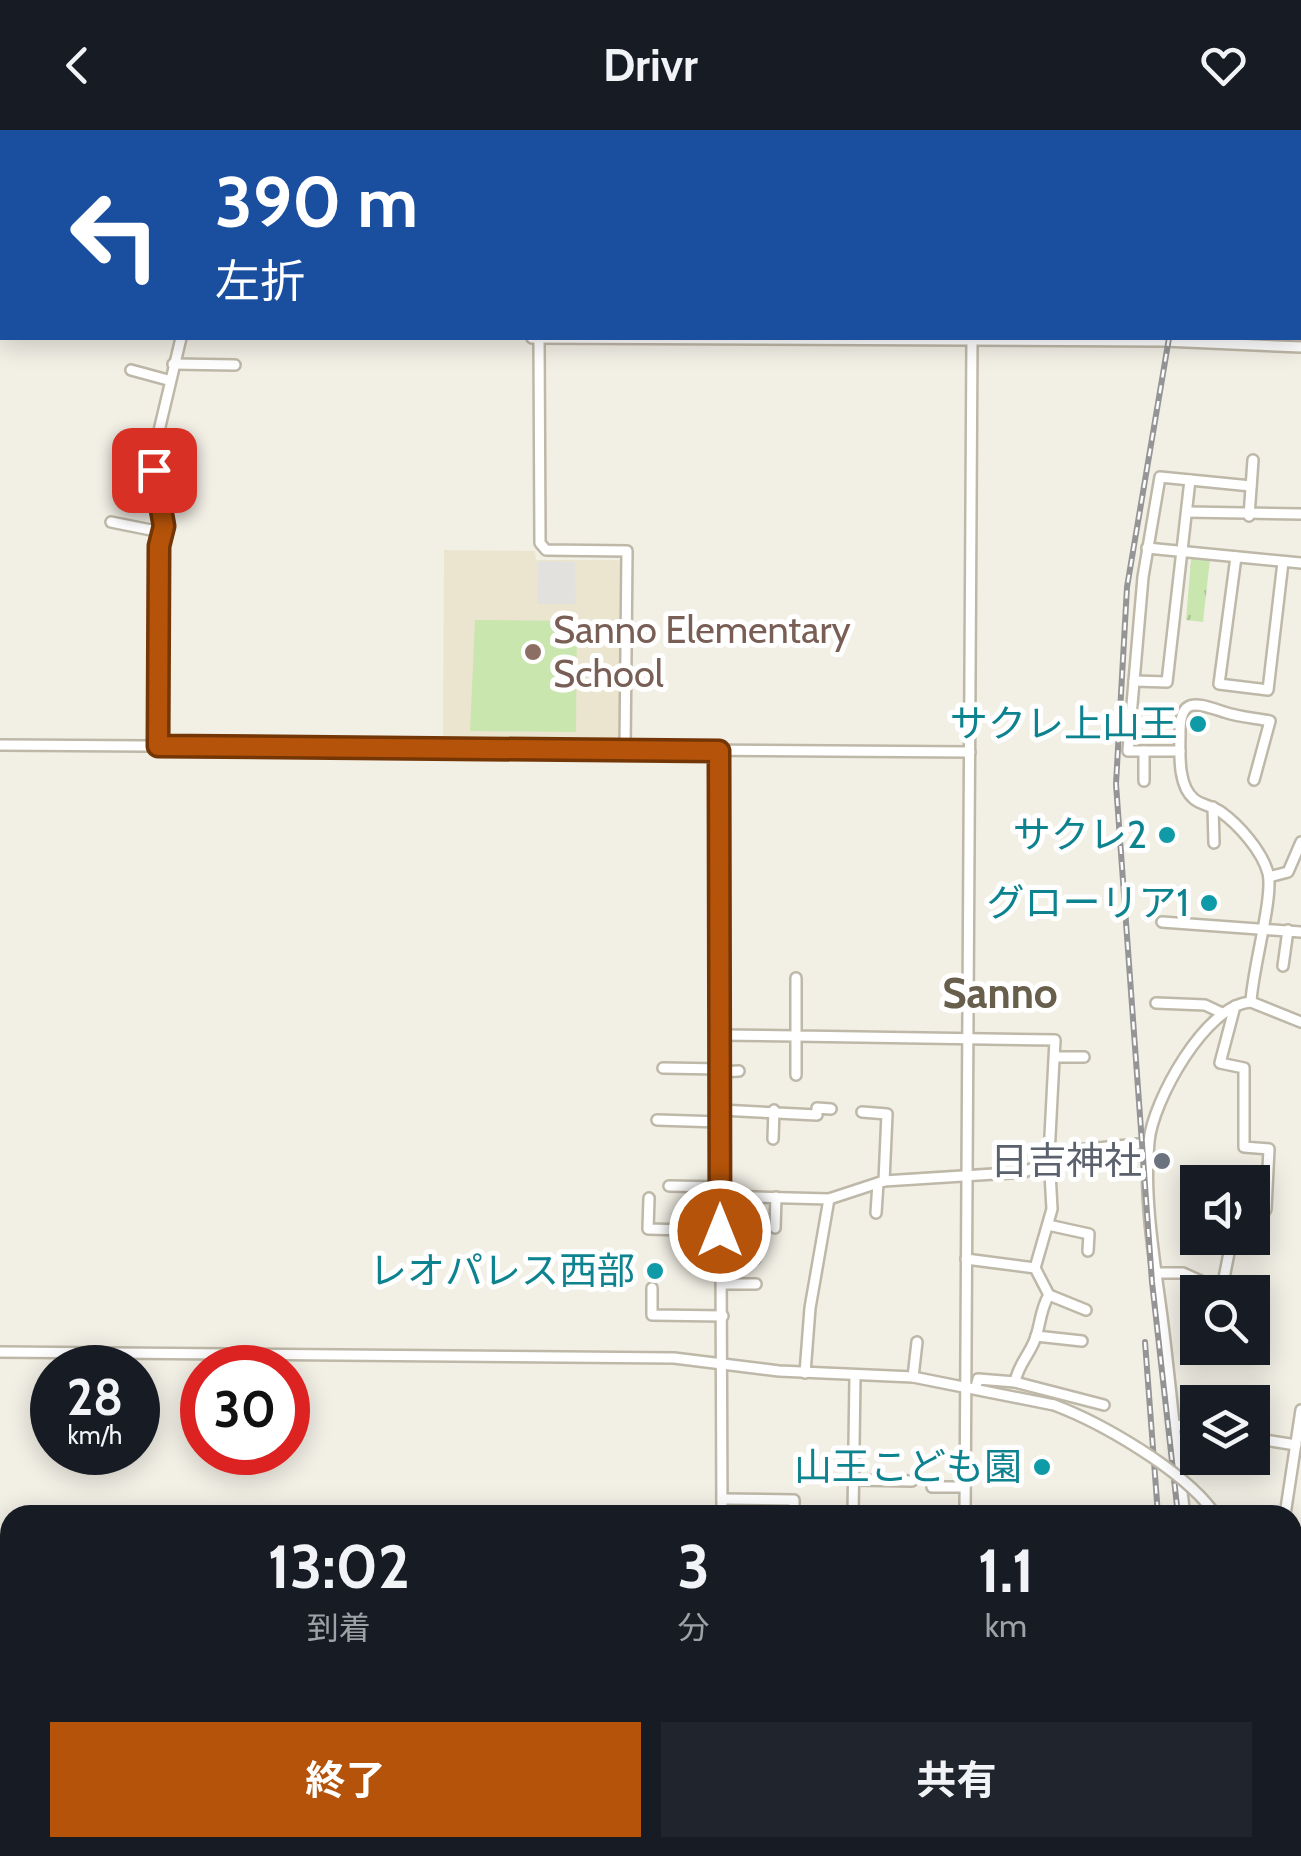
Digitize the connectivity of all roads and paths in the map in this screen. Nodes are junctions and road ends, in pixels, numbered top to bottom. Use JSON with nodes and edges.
{"nodes":[{"id":1,"x":180,"y":340,"type":"edge"},
{"id":2,"x":535,"y":340,"type":"edge"},
{"id":3,"x":972,"y":340,"type":"edge"},
{"id":4,"x":1234,"y":340,"type":"edge"},
{"id":5,"x":1301,"y":347,"type":"edge"},
{"id":6,"x":173,"y":364,"type":"junction"},
{"id":7,"x":235,"y":365,"type":"dead end"},
{"id":8,"x":131,"y":370,"type":"dead end"},
{"id":9,"x":168,"y":380,"type":"junction"},
{"id":10,"x":1253,"y":460,"type":"dead end"},
{"id":11,"x":1190,"y":480,"type":"junction"},
{"id":12,"x":1251,"y":486,"type":"junction"},
{"id":13,"x":1187,"y":512,"type":"junction"},
{"id":14,"x":1301,"y":514,"type":"edge"},
{"id":15,"x":1249,"y":516,"type":"junction"},
{"id":16,"x":111,"y":522,"type":"dead end"},
{"id":17,"x":160,"y":532,"type":"junction"},
{"id":18,"x":1147,"y":548,"type":"junction"},
{"id":19,"x":1184,"y":552,"type":"junction"},
{"id":20,"x":1236,"y":557,"type":"junction"},
{"id":21,"x":1283,"y":562,"type":"junction"},
{"id":22,"x":1301,"y":563,"type":"edge"},
{"id":23,"x":1134,"y":680,"type":"junction"},
{"id":24,"x":0,"y":745,"type":"edge"},
{"id":25,"x":158,"y":746,"type":"junction"},
{"id":26,"x":625,"y":750,"type":"junction"},
{"id":27,"x":719,"y":751,"type":"junction"},
{"id":28,"x":1144,"y":751,"type":"junction"},
{"id":29,"x":1180,"y":751,"type":"junction"},
{"id":30,"x":970,"y":752,"type":"junction"},
{"id":31,"x":1254,"y":780,"type":"dead end"},
{"id":32,"x":1144,"y":781,"type":"dead end"},
{"id":33,"x":1214,"y":807,"type":"junction"},
{"id":34,"x":1301,"y":842,"type":"edge"},
{"id":35,"x":1214,"y":843,"type":"dead end"},
{"id":36,"x":1269,"y":877,"type":"junction"},
{"id":37,"x":1162,"y":922,"type":"dead end"},
{"id":38,"x":1261,"y":927,"type":"junction"},
{"id":39,"x":1288,"y":930,"type":"junction"},
{"id":40,"x":1301,"y":932,"type":"edge"},
{"id":41,"x":1283,"y":966,"type":"dead end"},
{"id":42,"x":796,"y":978,"type":"dead end"},
{"id":43,"x":1251,"y":1002,"type":"junction"},
{"id":44,"x":1156,"y":1003,"type":"dead end"},
{"id":45,"x":1235,"y":1006,"type":"junction"},
{"id":46,"x":1222,"y":1013,"type":"junction"},
{"id":47,"x":1301,"y":1022,"type":"edge"},
{"id":48,"x":720,"y":1036,"type":"junction"},
{"id":49,"x":796,"y":1036,"type":"junction"},
{"id":50,"x":968,"y":1036,"type":"junction"},
{"id":51,"x":1056,"y":1057,"type":"junction"},
{"id":52,"x":1084,"y":1058,"type":"dead end"},
{"id":53,"x":663,"y":1068,"type":"dead end"},
{"id":54,"x":720,"y":1071,"type":"junction"},
{"id":55,"x":739,"y":1072,"type":"dead end"},
{"id":56,"x":796,"y":1075,"type":"dead end"},
{"id":57,"x":831,"y":1108,"type":"dead end"},
{"id":58,"x":774,"y":1110,"type":"junction"},
{"id":59,"x":862,"y":1112,"type":"dead end"},
{"id":60,"x":720,"y":1116,"type":"junction"},
{"id":61,"x":657,"y":1120,"type":"dead end"},
{"id":62,"x":773,"y":1139,"type":"dead end"},
{"id":63,"x":1148,"y":1143,"type":"junction"},
{"id":64,"x":1051,"y":1161,"type":"junction"},
{"id":65,"x":1268,"y":1165,"type":"edge"},
{"id":66,"x":967,"y":1174,"type":"junction"},
{"id":67,"x":881,"y":1182,"type":"junction"},
{"id":68,"x":668,"y":1186,"type":"dead end"},
{"id":69,"x":720,"y":1191,"type":"junction"},
{"id":70,"x":776,"y":1197,"type":"junction"},
{"id":71,"x":648,"y":1198,"type":"dead end"},
{"id":72,"x":830,"y":1199,"type":"junction"},
{"id":73,"x":876,"y":1213,"type":"dead end"},
{"id":74,"x":1048,"y":1225,"type":"junction"},
{"id":75,"x":775,"y":1228,"type":"dead end"},
{"id":76,"x":720,"y":1231,"type":"junction"},
{"id":77,"x":1088,"y":1250,"type":"dead end"},
{"id":78,"x":720,"y":1258,"type":"junction"},
{"id":79,"x":755,"y":1259,"type":"dead end"},
{"id":80,"x":966,"y":1259,"type":"junction"},
{"id":81,"x":1035,"y":1268,"type":"junction"},
{"id":82,"x":1157,"y":1273,"type":"junction"},
{"id":83,"x":1189,"y":1275,"type":"edge"},
{"id":84,"x":723,"y":1284,"type":"junction"},
{"id":85,"x":756,"y":1284,"type":"dead end"},
{"id":86,"x":652,"y":1288,"type":"dead end"},
{"id":87,"x":1049,"y":1296,"type":"junction"},
{"id":88,"x":1086,"y":1310,"type":"dead end"},
{"id":89,"x":723,"y":1316,"type":"junction"},
{"id":90,"x":1036,"y":1336,"type":"junction"},
{"id":91,"x":1082,"y":1341,"type":"dead end"},
{"id":92,"x":917,"y":1342,"type":"dead end"},
{"id":93,"x":0,"y":1352,"type":"edge"},
{"id":94,"x":724,"y":1364,"type":"junction"},
{"id":95,"x":805,"y":1373,"type":"junction"},
{"id":96,"x":855,"y":1376,"type":"junction"},
{"id":97,"x":913,"y":1378,"type":"junction"},
{"id":98,"x":1014,"y":1382,"type":"junction"},
{"id":99,"x":971,"y":1386,"type":"junction"},
{"id":100,"x":1104,"y":1404,"type":"dead end"},
{"id":101,"x":1301,"y":1410,"type":"edge"},
{"id":102,"x":1176,"y":1425,"type":"junction"},
{"id":103,"x":1180,"y":1426,"type":"edge"},
{"id":104,"x":1270,"y":1441,"type":"edge"},
{"id":105,"x":1296,"y":1446,"type":"junction"},
{"id":106,"x":853,"y":1480,"type":"junction"},
{"id":107,"x":912,"y":1481,"type":"dead end"},
{"id":108,"x":932,"y":1487,"type":"dead end"},
{"id":109,"x":965,"y":1488,"type":"junction"},
{"id":110,"x":722,"y":1499,"type":"junction"},
{"id":111,"x":722,"y":1505,"type":"edge"},
{"id":112,"x":794,"y":1505,"type":"edge"},
{"id":113,"x":853,"y":1505,"type":"edge"},
{"id":114,"x":965,"y":1505,"type":"edge"},
{"id":115,"x":1183,"y":1505,"type":"edge"},
{"id":116,"x":1207,"y":1505,"type":"edge"},
{"id":117,"x":1287,"y":1505,"type":"edge"}],
"edges":[{"from":1,"to":6,"type":"street"},
{"from":2,"to":26,"type":"street"},
{"from":3,"to":30,"type":"street"},
{"from":4,"to":5,"type":"street"},
{"from":6,"to":7,"type":"street"},
{"from":6,"to":9,"type":"street"},
{"from":8,"to":9,"type":"street"},
{"from":9,"to":17,"type":"street"},
{"from":10,"to":12,"type":"street"},
{"from":11,"to":12,"type":"street"},
{"from":11,"to":13,"type":"street"},
{"from":11,"to":18,"type":"street"},
{"from":12,"to":15,"type":"street"},
{"from":13,"to":15,"type":"street"},
{"from":13,"to":19,"type":"street"},
{"from":14,"to":15,"type":"street"},
{"from":16,"to":17,"type":"street"},
{"from":17,"to":25,"type":"street"},
{"from":18,"to":19,"type":"street"},
{"from":18,"to":23,"type":"street"},
{"from":19,"to":20,"type":"street"},
{"from":19,"to":23,"type":"street"},
{"from":20,"to":21,"type":"street"},
{"from":20,"to":21,"type":"street"},
{"from":21,"to":22,"type":"street"},
{"from":23,"to":28,"type":"street"},
{"from":24,"to":25,"type":"street"},
{"from":25,"to":26,"type":"street"},
{"from":26,"to":27,"type":"street"},
{"from":27,"to":30,"type":"street"},
{"from":27,"to":48,"type":"street"},
{"from":28,"to":29,"type":"street"},
{"from":28,"to":32,"type":"street"},
{"from":29,"to":31,"type":"street"},
{"from":29,"to":33,"type":"street"},
{"from":30,"to":50,"type":"street"},
{"from":33,"to":35,"type":"street"},
{"from":33,"to":36,"type":"street"},
{"from":34,"to":36,"type":"street"},
{"from":36,"to":38,"type":"street"},
{"from":37,"to":38,"type":"street"},
{"from":38,"to":39,"type":"street"},
{"from":38,"to":43,"type":"street"},
{"from":39,"to":40,"type":"street"},
{"from":39,"to":41,"type":"street"},
{"from":42,"to":49,"type":"street"},
{"from":43,"to":45,"type":"street"},
{"from":43,"to":47,"type":"street"},
{"from":44,"to":46,"type":"street"},
{"from":45,"to":46,"type":"street"},
{"from":45,"to":65,"type":"street"},
{"from":46,"to":63,"type":"street"},
{"from":48,"to":49,"type":"street"},
{"from":48,"to":54,"type":"street"},
{"from":49,"to":50,"type":"street"},
{"from":49,"to":56,"type":"street"},
{"from":50,"to":51,"type":"street"},
{"from":50,"to":66,"type":"street"},
{"from":51,"to":52,"type":"street"},
{"from":51,"to":64,"type":"street"},
{"from":53,"to":54,"type":"street"},
{"from":54,"to":55,"type":"street"},
{"from":54,"to":60,"type":"street"},
{"from":57,"to":58,"type":"street"},
{"from":58,"to":60,"type":"street"},
{"from":58,"to":62,"type":"street"},
{"from":59,"to":67,"type":"street"},
{"from":60,"to":61,"type":"street"},
{"from":60,"to":69,"type":"street"},
{"from":63,"to":64,"type":"street"},
{"from":63,"to":82,"type":"street"},
{"from":64,"to":66,"type":"street"},
{"from":64,"to":74,"type":"street"},
{"from":66,"to":67,"type":"street"},
{"from":66,"to":80,"type":"street"},
{"from":67,"to":72,"type":"street"},
{"from":67,"to":73,"type":"street"},
{"from":68,"to":69,"type":"street"},
{"from":69,"to":70,"type":"street"},
{"from":69,"to":76,"type":"street"},
{"from":70,"to":72,"type":"street"},
{"from":70,"to":75,"type":"street"},
{"from":71,"to":76,"type":"street"},
{"from":72,"to":95,"type":"street"},
{"from":74,"to":77,"type":"street"},
{"from":74,"to":81,"type":"street"},
{"from":76,"to":78,"type":"street"},
{"from":78,"to":79,"type":"street"},
{"from":78,"to":84,"type":"street"},
{"from":80,"to":81,"type":"street"},
{"from":80,"to":99,"type":"street"},
{"from":81,"to":87,"type":"street"},
{"from":82,"to":83,"type":"street"},
{"from":82,"to":102,"type":"street"},
{"from":84,"to":85,"type":"street"},
{"from":84,"to":89,"type":"street"},
{"from":86,"to":89,"type":"street"},
{"from":87,"to":88,"type":"street"},
{"from":87,"to":90,"type":"street"},
{"from":89,"to":94,"type":"street"},
{"from":90,"to":91,"type":"street"},
{"from":90,"to":98,"type":"street"},
{"from":92,"to":97,"type":"street"},
{"from":93,"to":94,"type":"street"},
{"from":94,"to":95,"type":"street"},
{"from":94,"to":110,"type":"street"},
{"from":95,"to":96,"type":"street"},
{"from":96,"to":97,"type":"street"},
{"from":96,"to":106,"type":"street"},
{"from":97,"to":99,"type":"street"},
{"from":98,"to":99,"type":"street"},
{"from":98,"to":100,"type":"street"},
{"from":99,"to":109,"type":"street"},
{"from":99,"to":116,"type":"street","bridge":true},
{"from":101,"to":105,"type":"street"},
{"from":102,"to":103,"type":"street"},
{"from":102,"to":115,"type":"street"},
{"from":104,"to":105,"type":"street"},
{"from":105,"to":117,"type":"street"},
{"from":106,"to":107,"type":"street"},
{"from":106,"to":113,"type":"street"},
{"from":108,"to":109,"type":"street"},
{"from":109,"to":114,"type":"street"},
{"from":110,"to":111,"type":"street"},
{"from":110,"to":112,"type":"street"}]}
